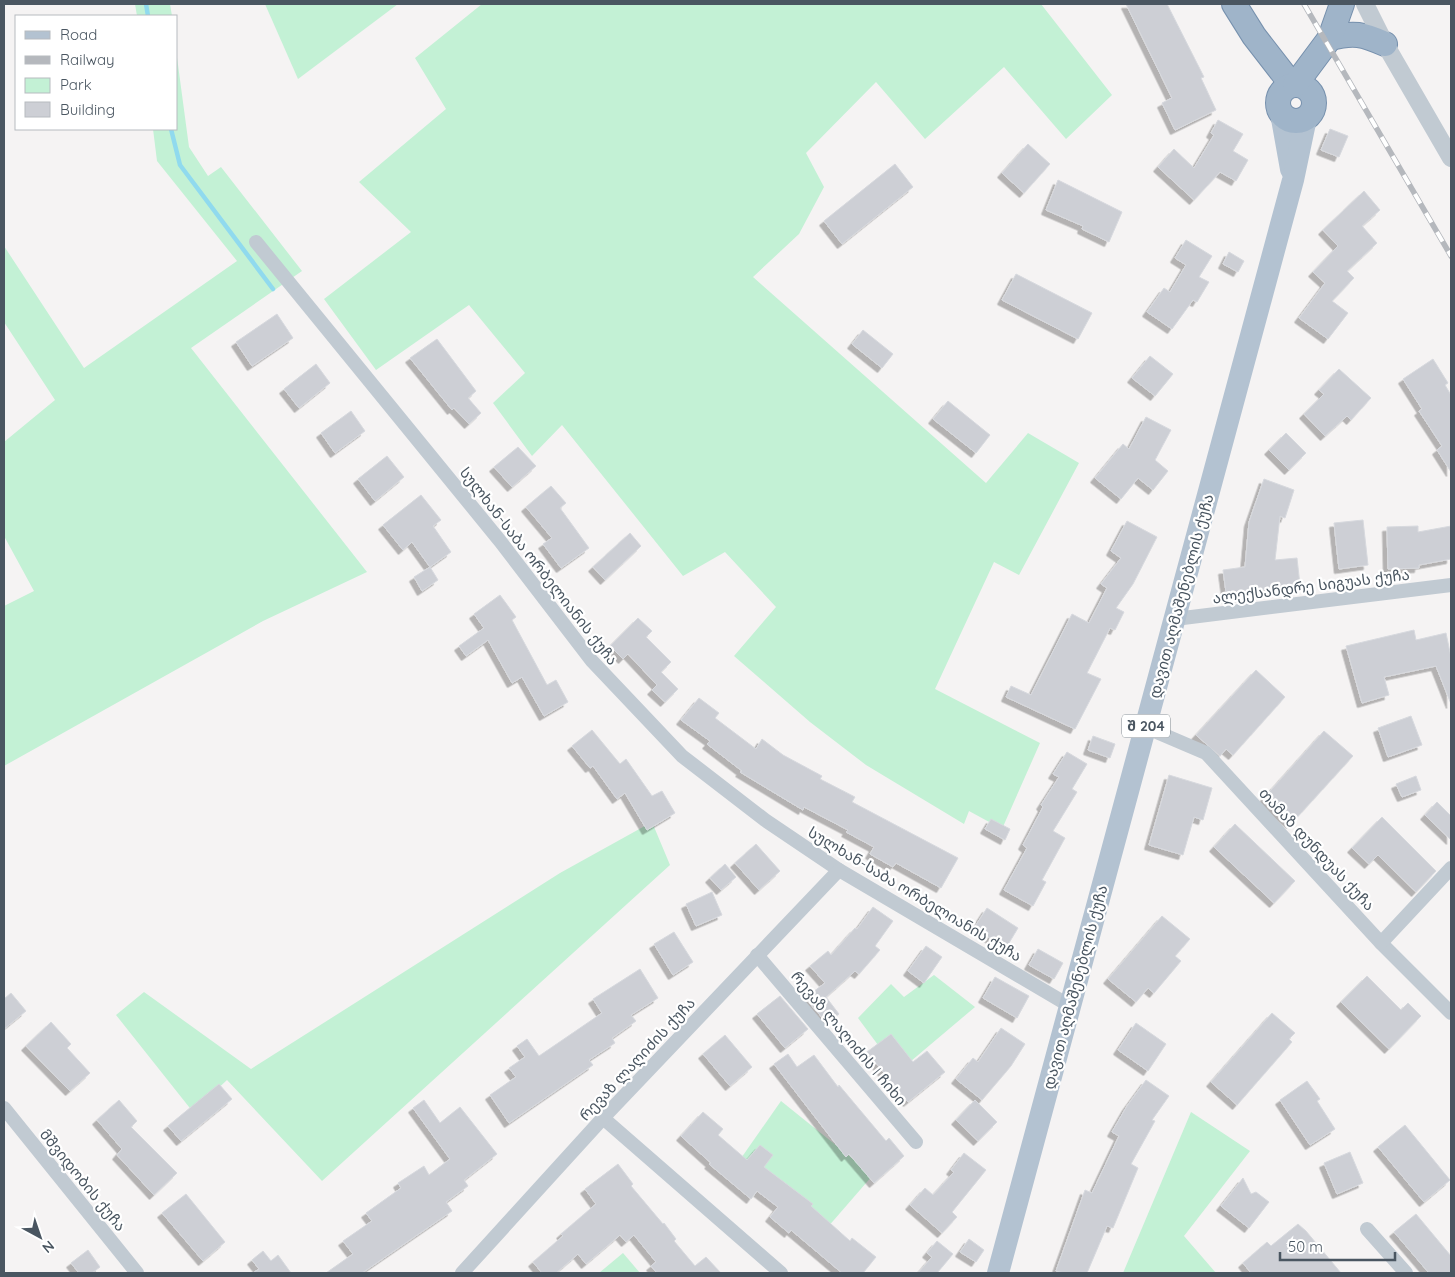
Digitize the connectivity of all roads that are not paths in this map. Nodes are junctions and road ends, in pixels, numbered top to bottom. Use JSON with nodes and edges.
{"nodes":[{"id":1,"x":1234,"y":4,"type":"edge"},
{"id":2,"x":1342,"y":4,"type":"edge"},
{"id":3,"x":1365,"y":4,"type":"edge"},
{"id":4,"x":1326,"y":44,"type":"junction"},
{"id":5,"x":1385,"y":44,"type":"junction"},
{"id":6,"x":1294,"y":100,"type":"junction"},
{"id":7,"x":1451,"y":158,"type":"edge"},
{"id":8,"x":256,"y":242,"type":"dead end"},
{"id":9,"x":1451,"y":585,"type":"edge"},
{"id":10,"x":1174,"y":619,"type":"junction"},
{"id":11,"x":1146,"y":727,"type":"junction"},
{"id":12,"x":1451,"y":868,"type":"edge"},
{"id":13,"x":839,"y":870,"type":"junction"},
{"id":14,"x":1381,"y":943,"type":"junction"},
{"id":15,"x":757,"y":955,"type":"junction"},
{"id":16,"x":1070,"y":1006,"type":"junction"},
{"id":17,"x":1451,"y":1013,"type":"edge"},
{"id":18,"x":4,"y":1108,"type":"edge"},
{"id":19,"x":604,"y":1118,"type":"junction"},
{"id":20,"x":916,"y":1142,"type":"dead end"},
{"id":21,"x":1367,"y":1229,"type":"dead end"},
{"id":22,"x":137,"y":1273,"type":"edge"},
{"id":23,"x":462,"y":1273,"type":"edge"},
{"id":24,"x":781,"y":1273,"type":"edge"},
{"id":25,"x":998,"y":1273,"type":"edge"},
{"id":26,"x":1406,"y":1273,"type":"edge"}],
"edges":[{"from":1,"to":6,"type":"highway"},
{"from":2,"to":4,"type":"highway"},
{"from":3,"to":5,"type":"street"},
{"from":4,"to":5,"type":"highway"},
{"from":4,"to":6,"type":"highway"},
{"from":5,"to":7,"type":"street"},
{"from":6,"to":10,"type":"main road","name":"დავით აღმაშენებლის ქუჩა","number":"შ 204"},
{"from":8,"to":13,"type":"street","name":"სულხან-საბა ორბელიანის ქუჩა"},
{"from":9,"to":10,"type":"street","name":"ალექსანდრე სიგუას ქუჩა"},
{"from":10,"to":11,"type":"main road","name":"დავით აღმაშენებლის ქუჩა","number":"შ 204"},
{"from":11,"to":14,"type":"street","name":"თამაზ დუნდუას ქუჩა"},
{"from":11,"to":16,"type":"main road","name":"დავით აღმაშენებლის ქუჩა","number":"შ 204"},
{"from":12,"to":14,"type":"street"},
{"from":13,"to":15,"type":"street","name":"რევაზ ლაღიძის ქუჩა"},
{"from":13,"to":16,"type":"street","name":"სულხან-საბა ორბელიანის ქუჩა"},
{"from":14,"to":17,"type":"street","name":"თამაზ დუნდუას ქუჩა"},
{"from":15,"to":19,"type":"street","name":"რევაზ ლაღიძის ქუჩა"},
{"from":15,"to":20,"type":"street","name":"რევაზ ლაღიძის I ჩიხი"},
{"from":16,"to":25,"type":"main road","name":"დავით აღმაშენებლის ქუჩა","number":"შ 204"},
{"from":18,"to":22,"type":"street","name":"მშვიდობის ქუჩა"},
{"from":19,"to":23,"type":"street","name":"რევაზ ლაღიძის ქუჩა"},
{"from":19,"to":24,"type":"street"},
{"from":21,"to":26,"type":"street"}]}
